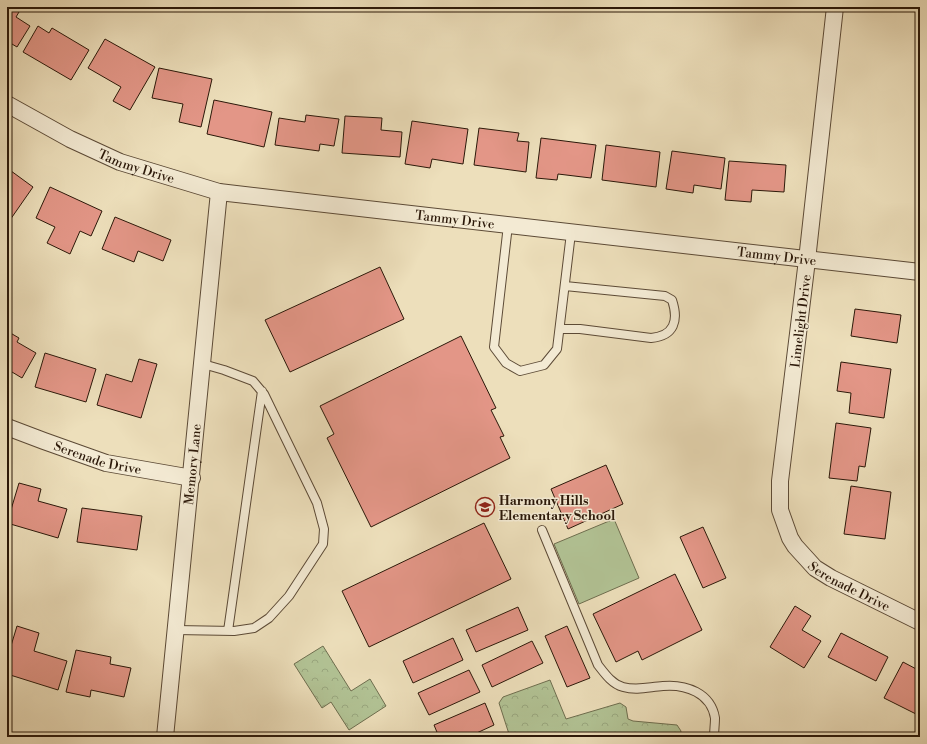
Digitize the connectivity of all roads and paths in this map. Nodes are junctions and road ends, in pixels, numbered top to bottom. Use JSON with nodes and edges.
{"nodes":[{"id":1,"x":835,"y":7,"type":"edge"},
{"id":2,"x":7,"y":104,"type":"edge"},
{"id":3,"x":219,"y":192,"type":"junction"},
{"id":4,"x":508,"y":225,"type":"junction"},
{"id":5,"x":571,"y":233,"type":"junction"},
{"id":6,"x":807,"y":260,"type":"junction"},
{"id":7,"x":920,"y":272,"type":"edge"},
{"id":8,"x":565,"y":286,"type":"junction"},
{"id":9,"x":560,"y":329,"type":"junction"},
{"id":10,"x":203,"y":364,"type":"junction"},
{"id":11,"x":262,"y":391,"type":"junction"},
{"id":12,"x":7,"y":427,"type":"edge"},
{"id":13,"x":192,"y":478,"type":"junction"},
{"id":14,"x":542,"y":530,"type":"dead end"},
{"id":15,"x":790,"y":538,"type":"joint"},
{"id":16,"x":920,"y":622,"type":"edge"},
{"id":17,"x":176,"y":630,"type":"junction"},
{"id":18,"x":228,"y":631,"type":"junction"},
{"id":19,"x":165,"y":737,"type":"edge"},
{"id":20,"x":714,"y":737,"type":"edge"}],
"edges":[{"from":1,"to":6,"type":"street","name":"Limelight Drive"},
{"from":2,"to":3,"type":"street","name":"Tammy Drive"},
{"from":3,"to":4,"type":"street","name":"Tammy Drive"},
{"from":3,"to":10,"type":"street","name":"Memory Lane"},
{"from":4,"to":5,"type":"street","name":"Tammy Drive"},
{"from":4,"to":9,"type":"lane"},
{"from":5,"to":6,"type":"street","name":"Tammy Drive"},
{"from":5,"to":8,"type":"lane"},
{"from":6,"to":7,"type":"street","name":"Tammy Drive"},
{"from":6,"to":15,"type":"street","name":"Limelight Drive"},
{"from":8,"to":9,"type":"lane"},
{"from":8,"to":9,"type":"lane"},
{"from":10,"to":11,"type":"lane"},
{"from":10,"to":13,"type":"street","name":"Memory Lane"},
{"from":11,"to":18,"type":"lane"},
{"from":11,"to":18,"type":"lane"},
{"from":12,"to":13,"type":"street","name":"Serenade Drive"},
{"from":13,"to":17,"type":"street","name":"Memory Lane"},
{"from":14,"to":20,"type":"lane"},
{"from":15,"to":16,"type":"street","name":"Serenade Drive"},
{"from":17,"to":18,"type":"lane"},
{"from":17,"to":19,"type":"street","name":"Memory Lane"}]}
